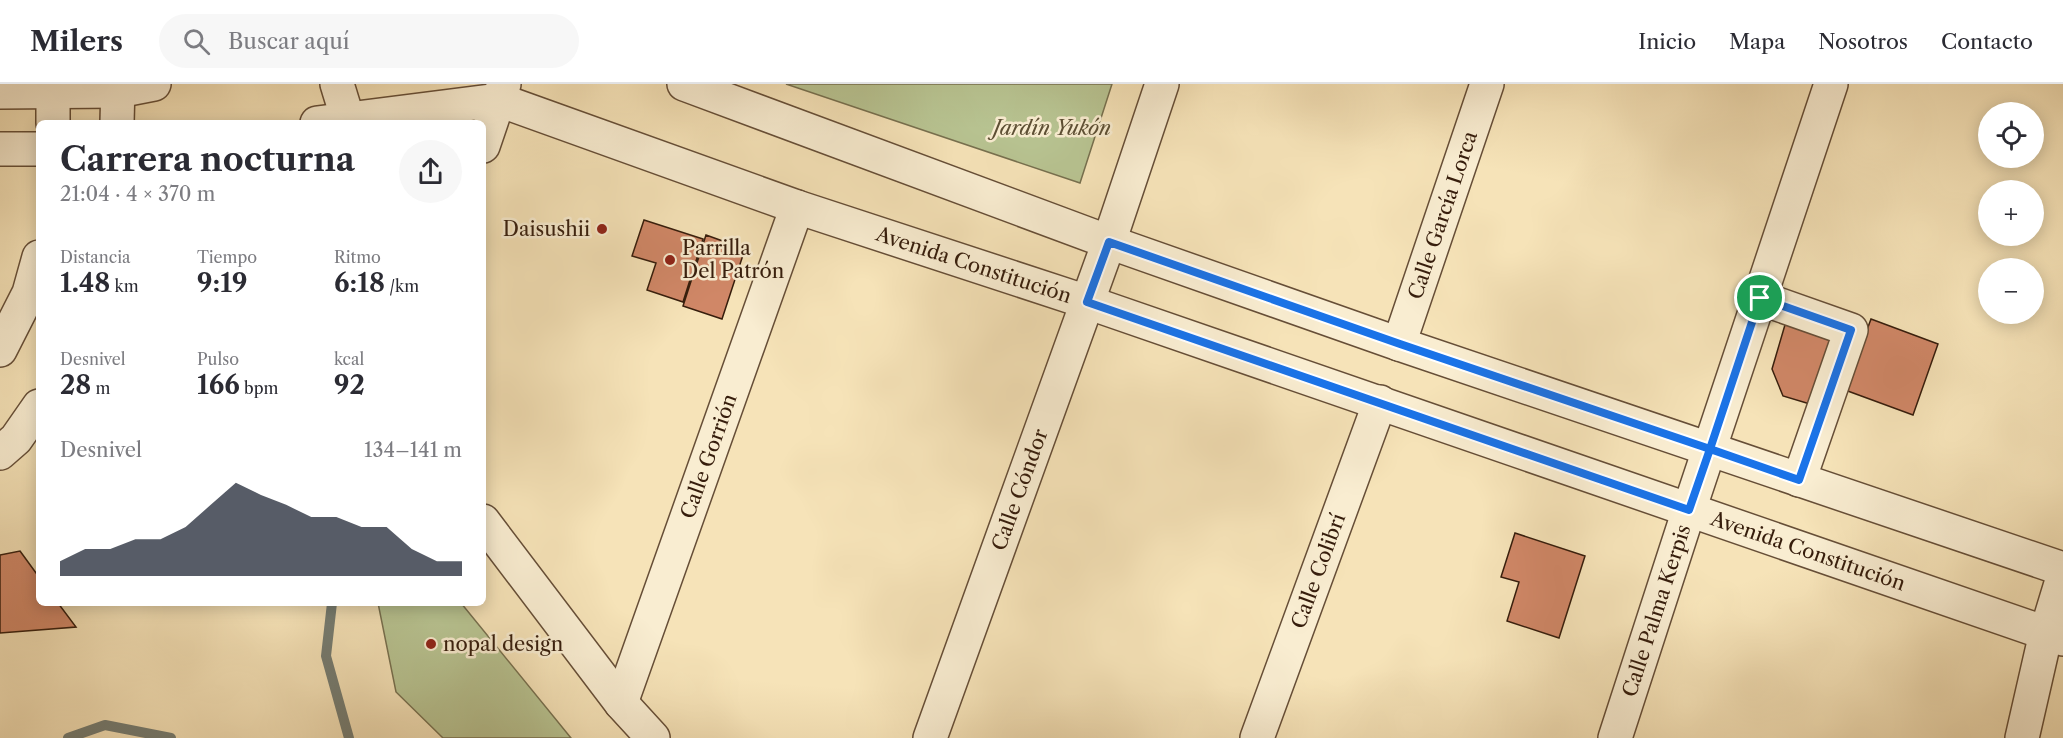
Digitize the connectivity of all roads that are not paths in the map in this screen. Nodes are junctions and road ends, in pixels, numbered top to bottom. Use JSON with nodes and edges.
{"nodes":[{"id":1,"x":154,"y":84,"type":"edge"},
{"id":2,"x":337,"y":84,"type":"edge"},
{"id":3,"x":684,"y":84,"type":"edge"},
{"id":4,"x":1162,"y":84,"type":"edge"},
{"id":5,"x":1487,"y":84,"type":"edge"},
{"id":6,"x":1831,"y":84,"type":"edge"},
{"id":7,"x":118,"y":88,"type":"edge"},
{"id":8,"x":0,"y":92,"type":"edge"},
{"id":9,"x":501,"y":92,"type":"edge"},
{"id":10,"x":53,"y":100,"type":"edge"},
{"id":11,"x":117,"y":120,"type":"edge"},
{"id":12,"x":338,"y":120,"type":"edge"},
{"id":13,"x":349,"y":120,"type":"edge"},
{"id":14,"x":486,"y":137,"type":"edge"},
{"id":15,"x":0,"y":149,"type":"edge"},
{"id":16,"x":36,"y":149,"type":"edge"},
{"id":17,"x":797,"y":207,"type":"junction"},
{"id":18,"x":1109,"y":242,"type":"junction"},
{"id":19,"x":36,"y":268,"type":"edge"},
{"id":20,"x":1760,"y":298,"type":"junction"},
{"id":21,"x":1087,"y":302,"type":"junction"},
{"id":22,"x":1400,"y":344,"type":"junction"},
{"id":23,"x":0,"y":350,"type":"edge"},
{"id":24,"x":1380,"y":402,"type":"junction"},
{"id":25,"x":36,"y":410,"type":"edge"},
{"id":26,"x":1710,"y":449,"type":"junction"},
{"id":27,"x":0,"y":453,"type":"edge"},
{"id":28,"x":1799,"y":480,"type":"junction"},
{"id":29,"x":1689,"y":510,"type":"junction"},
{"id":30,"x":486,"y":525,"type":"edge"},
{"id":31,"x":2063,"y":569,"type":"edge"},
{"id":32,"x":2063,"y":577,"type":"edge"},
{"id":33,"x":2054,"y":636,"type":"edge"},
{"id":34,"x":621,"y":703,"type":"junction"},
{"id":35,"x":653,"y":738,"type":"edge"},
{"id":36,"x":930,"y":738,"type":"edge"},
{"id":37,"x":1257,"y":738,"type":"edge"},
{"id":38,"x":1615,"y":738,"type":"edge"},
{"id":39,"x":2022,"y":738,"type":"edge"}],
"edges":[{"from":1,"to":7,"type":"street"},
{"from":2,"to":12,"type":"street"},
{"from":3,"to":18,"type":"street"},
{"from":4,"to":18,"type":"street","name":"Calle Cóndor"},
{"from":5,"to":22,"type":"street","name":"Calle García Lorca"},
{"from":6,"to":20,"type":"street","name":"Calle Palma Kerpis"},
{"from":7,"to":10,"type":"street"},
{"from":7,"to":11,"type":"street"},
{"from":8,"to":10,"type":"street"},
{"from":9,"to":13,"type":"street","name":"Avenida Constitución"},
{"from":9,"to":14,"type":"street"},
{"from":9,"to":17,"type":"street","name":"Avenida Constitución"},
{"from":15,"to":16,"type":"street"},
{"from":17,"to":21,"type":"street","name":"Avenida Constitución"},
{"from":17,"to":34,"type":"street","name":"Calle Gorrión"},
{"from":18,"to":21,"type":"street","name":"Calle Cóndor"},
{"from":18,"to":22,"type":"street"},
{"from":19,"to":23,"type":"street"},
{"from":20,"to":26,"type":"street","name":"Calle Palma Kerpis"},
{"from":20,"to":28,"type":"street"},
{"from":21,"to":24,"type":"street","name":"Avenida Constitución"},
{"from":21,"to":36,"type":"street","name":"Calle Cóndor"},
{"from":22,"to":26,"type":"street"},
{"from":24,"to":29,"type":"street","name":"Avenida Constitución"},
{"from":24,"to":37,"type":"street","name":"Calle Colibrí"},
{"from":25,"to":27,"type":"street"},
{"from":26,"to":28,"type":"street"},
{"from":26,"to":29,"type":"street","name":"Calle Palma Kerpis"},
{"from":28,"to":31,"type":"street"},
{"from":29,"to":33,"type":"street","name":"Avenida Constitución"},
{"from":29,"to":38,"type":"street","name":"Calle Palma Kerpis"},
{"from":30,"to":34,"type":"street"},
{"from":32,"to":33,"type":"street"},
{"from":33,"to":39,"type":"street"},
{"from":34,"to":35,"type":"street"}]}
